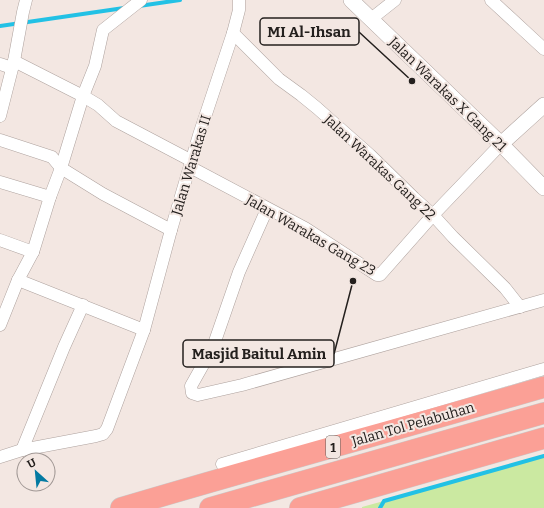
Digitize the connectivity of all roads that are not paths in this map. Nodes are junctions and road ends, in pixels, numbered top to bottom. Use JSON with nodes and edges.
{"nodes":[{"id":1,"x":141,"y":0,"type":"edge"},
{"id":2,"x":351,"y":0,"type":"edge"},
{"id":3,"x":395,"y":0,"type":"edge"},
{"id":4,"x":491,"y":0,"type":"edge"},
{"id":5,"x":239,"y":5,"type":"edge"},
{"id":6,"x":25,"y":6,"type":"edge"},
{"id":7,"x":371,"y":19,"type":"junction"},
{"id":8,"x":233,"y":33,"type":"junction"},
{"id":9,"x":544,"y":49,"type":"edge"},
{"id":10,"x":0,"y":64,"type":"edge"},
{"id":11,"x":13,"y":65,"type":"junction"},
{"id":12,"x":83,"y":96,"type":"junction"},
{"id":13,"x":544,"y":105,"type":"edge"},
{"id":14,"x":0,"y":116,"type":"edge"},
{"id":15,"x":0,"y":140,"type":"edge"},
{"id":16,"x":501,"y":144,"type":"junction"},
{"id":17,"x":191,"y":164,"type":"junction"},
{"id":18,"x":61,"y":168,"type":"junction"},
{"id":19,"x":0,"y":182,"type":"edge"},
{"id":20,"x":544,"y":188,"type":"edge"},
{"id":21,"x":50,"y":197,"type":"junction"},
{"id":22,"x":267,"y":209,"type":"junction"},
{"id":23,"x":433,"y":215,"type":"junction"},
{"id":24,"x":171,"y":230,"type":"junction"},
{"id":25,"x":0,"y":240,"type":"edge"},
{"id":26,"x":33,"y":252,"type":"junction"},
{"id":27,"x":18,"y":280,"type":"junction"},
{"id":28,"x":544,"y":300,"type":"edge"},
{"id":29,"x":83,"y":305,"type":"junction"},
{"id":30,"x":520,"y":307,"type":"junction"},
{"id":31,"x":0,"y":325,"type":"edge"},
{"id":32,"x":144,"y":330,"type":"junction"},
{"id":33,"x":544,"y":370,"type":"edge"},
{"id":34,"x":544,"y":387,"type":"edge"},
{"id":35,"x":544,"y":413,"type":"edge"},
{"id":36,"x":544,"y":438,"type":"edge"},
{"id":37,"x":22,"y":450,"type":"junction"},
{"id":38,"x":0,"y":457,"type":"edge"},
{"id":39,"x":222,"y":464,"type":"dead end"},
{"id":40,"x":121,"y":508,"type":"edge"},
{"id":41,"x":210,"y":508,"type":"edge"},
{"id":42,"x":300,"y":508,"type":"edge"}],
"edges":[{"from":1,"to":12,"type":"street"},
{"from":2,"to":7,"type":"street","name":"Jalan Warakas X Gang 21"},
{"from":3,"to":7,"type":"street"},
{"from":4,"to":9,"type":"street"},
{"from":5,"to":8,"type":"street","name":"Jalan Warakas II"},
{"from":6,"to":11,"type":"street"},
{"from":7,"to":16,"type":"street","name":"Jalan Warakas X Gang 21"},
{"from":8,"to":17,"type":"street","name":"Jalan Warakas II"},
{"from":8,"to":23,"type":"street","name":"Jalan Warakas Gang 22"},
{"from":10,"to":11,"type":"street","name":"Jalan Warakas Gang 23"},
{"from":11,"to":12,"type":"street","name":"Jalan Warakas Gang 23"},
{"from":11,"to":14,"type":"street"},
{"from":12,"to":17,"type":"street","name":"Jalan Warakas Gang 23"},
{"from":12,"to":18,"type":"street"},
{"from":13,"to":16,"type":"street"},
{"from":15,"to":18,"type":"street"},
{"from":16,"to":20,"type":"street","name":"Jalan Warakas X Gang 21"},
{"from":16,"to":23,"type":"street","name":"Jalan Warakas Gang 23"},
{"from":17,"to":22,"type":"street","name":"Jalan Warakas Gang 23"},
{"from":17,"to":24,"type":"street","name":"Jalan Warakas II"},
{"from":18,"to":21,"type":"street"},
{"from":18,"to":24,"type":"street"},
{"from":19,"to":21,"type":"street"},
{"from":21,"to":26,"type":"street"},
{"from":22,"to":23,"type":"street","name":"Jalan Warakas Gang 23"},
{"from":22,"to":30,"type":"street"},
{"from":23,"to":30,"type":"street","name":"Jalan Warakas Gang 22"},
{"from":24,"to":32,"type":"street","name":"Jalan Warakas II"},
{"from":25,"to":26,"type":"street"},
{"from":26,"to":27,"type":"street"},
{"from":27,"to":29,"type":"street"},
{"from":27,"to":31,"type":"street"},
{"from":28,"to":30,"type":"street"},
{"from":29,"to":32,"type":"street"},
{"from":29,"to":37,"type":"street"},
{"from":32,"to":37,"type":"street","name":"Jalan Warakas II"},
{"from":33,"to":39,"type":"street"},
{"from":34,"to":40,"type":"highway","name":"Jalan Tol Pelabuhan","number":"1"},
{"from":35,"to":41,"type":"highway","name":"Jalan Tol Pelabuhan","number":"1"},
{"from":36,"to":42,"type":"highway"},
{"from":37,"to":38,"type":"street"}]}
